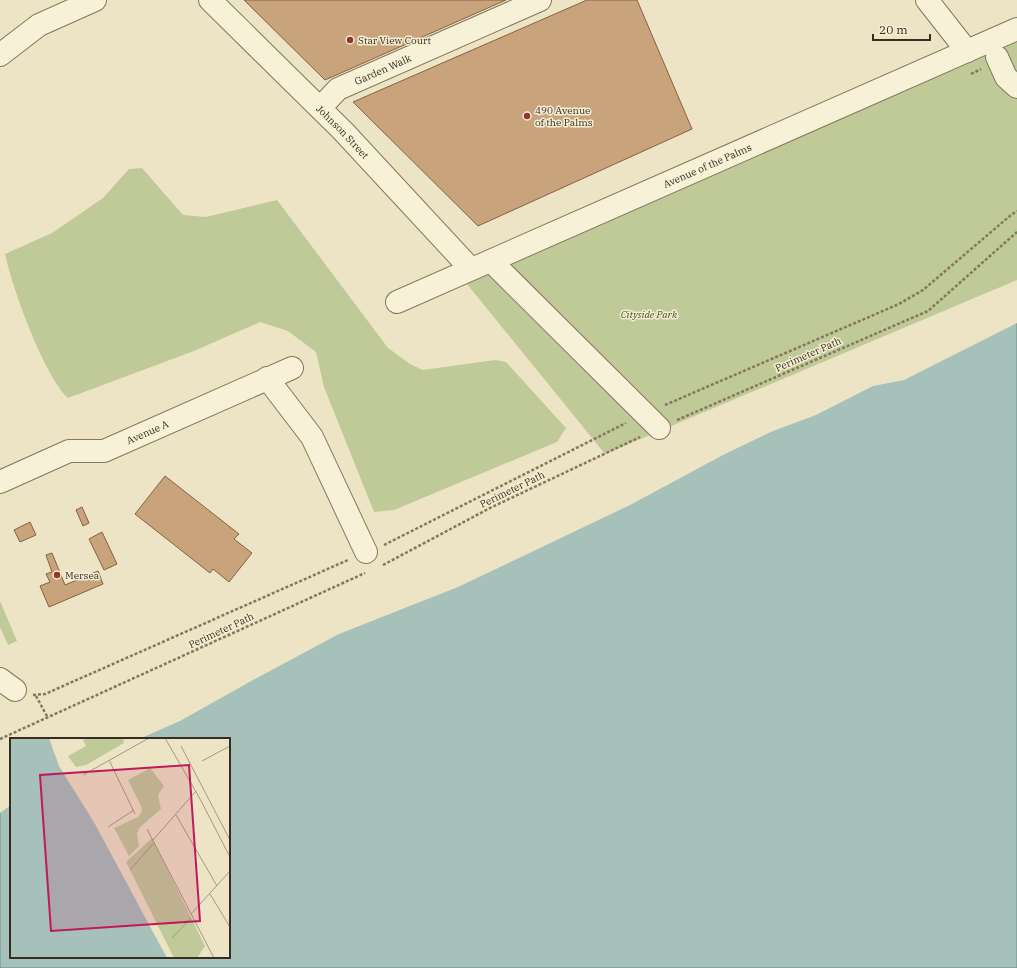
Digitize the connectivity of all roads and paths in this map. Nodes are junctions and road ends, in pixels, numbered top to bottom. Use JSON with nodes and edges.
{"nodes":[{"id":1,"x":95,"y":0,"type":"edge"},
{"id":2,"x":210,"y":0,"type":"edge"},
{"id":3,"x":540,"y":0,"type":"edge"},
{"id":4,"x":927,"y":0,"type":"edge"},
{"id":5,"x":1017,"y":29,"type":"edge"},
{"id":6,"x":967,"y":51,"type":"junction"},
{"id":7,"x":0,"y":55,"type":"edge"},
{"id":8,"x":997,"y":57,"type":"dead end"},
{"id":9,"x":1017,"y":87,"type":"edge"},
{"id":10,"x":320,"y":108,"type":"junction"},
{"id":11,"x":1017,"y":211,"type":"edge"},
{"id":12,"x":1017,"y":232,"type":"edge"},
{"id":13,"x":497,"y":267,"type":"dead end"},
{"id":14,"x":470,"y":268,"type":"junction"},
{"id":15,"x":397,"y":302,"type":"dead end"},
{"id":16,"x":292,"y":368,"type":"dead end"},
{"id":17,"x":267,"y":378,"type":"junction"},
{"id":18,"x":652,"y":421,"type":"junction"},
{"id":19,"x":0,"y":482,"type":"edge"},
{"id":20,"x":370,"y":564,"type":"junction"},
{"id":21,"x":17,"y":688,"type":"edge"},
{"id":22,"x":48,"y":718,"type":"junction"},
{"id":23,"x":0,"y":739,"type":"edge"}],
"edges":[{"from":1,"to":7,"type":"street"},
{"from":2,"to":10,"type":"street","name":"Johnson Street"},
{"from":3,"to":10,"type":"street","name":"Garden Walk"},
{"from":4,"to":6,"type":"street"},
{"from":5,"to":6,"type":"street","name":"Avenue of the Palms"},
{"from":6,"to":14,"type":"street","name":"Avenue of the Palms"},
{"from":8,"to":9,"type":"street"},
{"from":10,"to":14,"type":"street","name":"Johnson Street"},
{"from":11,"to":18,"type":"path"},
{"from":12,"to":18,"type":"path","name":"Perimeter Path"},
{"from":13,"to":18,"type":"street"},
{"from":14,"to":15,"type":"street","name":"Avenue of the Palms"},
{"from":16,"to":17,"type":"street","name":"Avenue A"},
{"from":17,"to":19,"type":"street","name":"Avenue A"},
{"from":17,"to":20,"type":"street"},
{"from":18,"to":20,"type":"path"},
{"from":18,"to":20,"type":"path","name":"Perimeter Path"},
{"from":20,"to":21,"type":"path"},
{"from":20,"to":22,"type":"path","name":"Perimeter Path"},
{"from":21,"to":22,"type":"path"},
{"from":22,"to":23,"type":"path","name":"Perimeter Path"}]}
